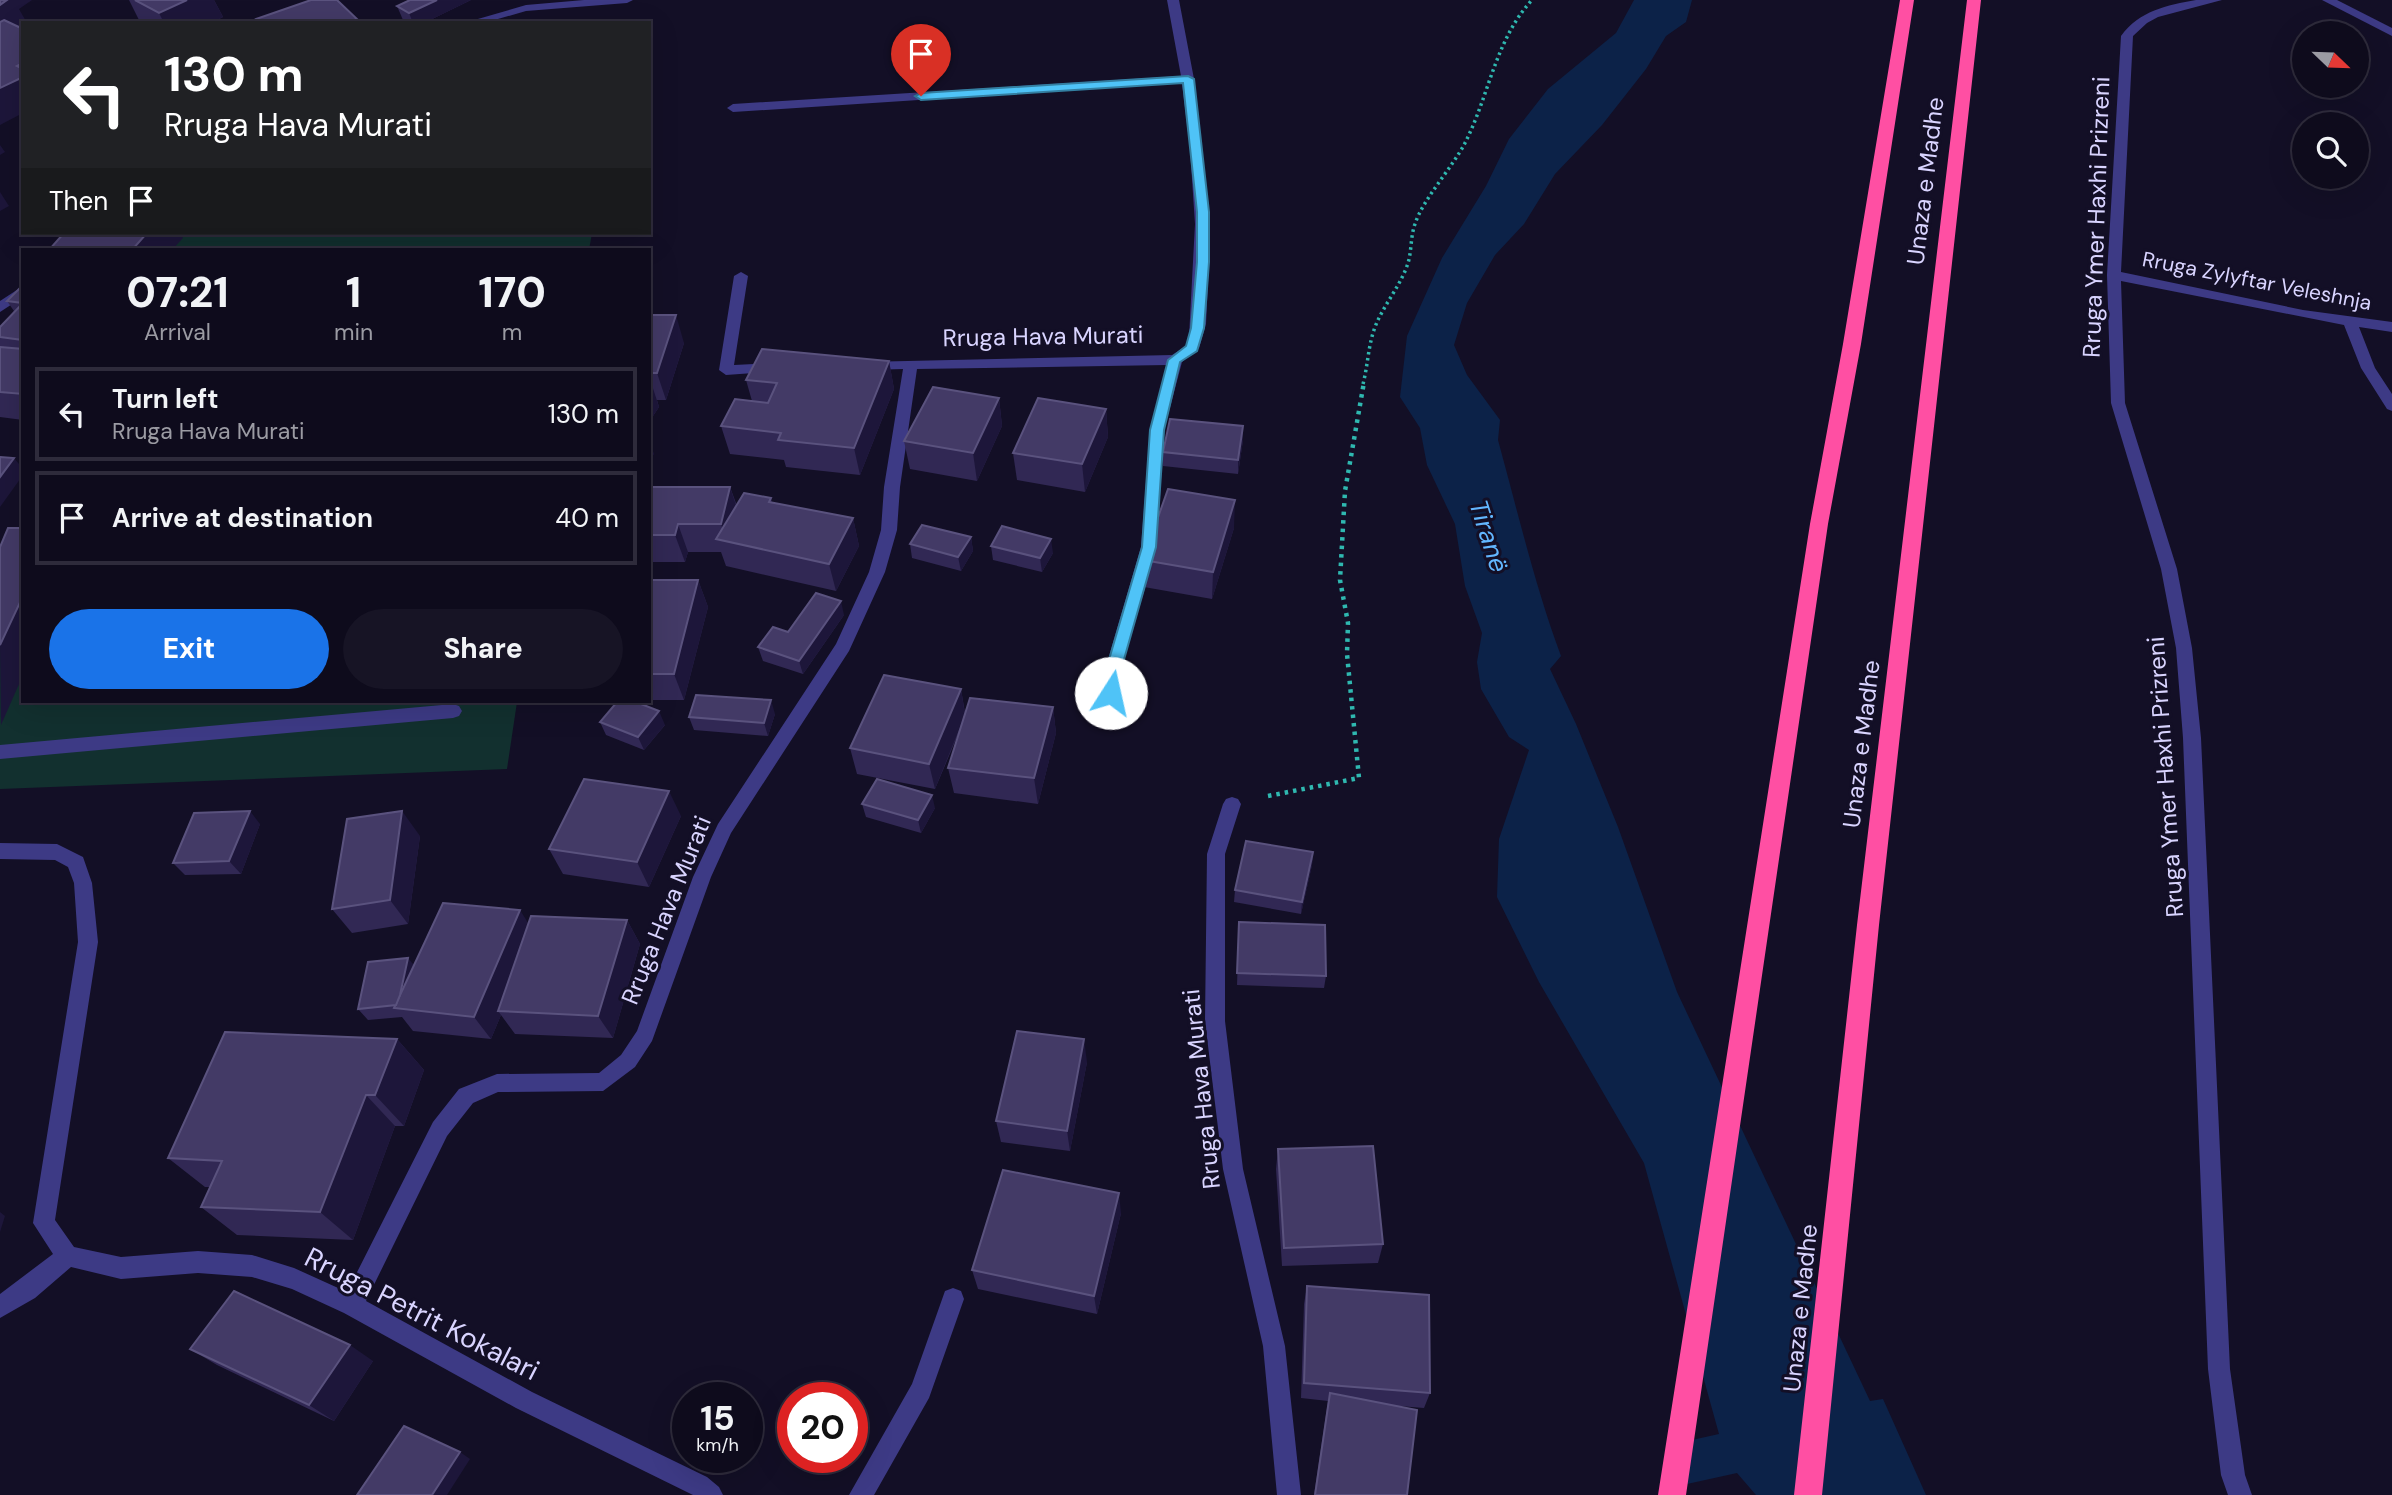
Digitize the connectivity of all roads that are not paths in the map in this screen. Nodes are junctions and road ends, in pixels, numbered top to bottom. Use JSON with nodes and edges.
{"nodes":[{"id":1,"x":627,"y":0,"type":"edge"},
{"id":2,"x":1172,"y":0,"type":"edge"},
{"id":3,"x":1907,"y":0,"type":"edge"},
{"id":4,"x":1974,"y":0,"type":"edge"},
{"id":5,"x":2216,"y":0,"type":"edge"},
{"id":6,"x":2328,"y":0,"type":"edge"},
{"id":7,"x":477,"y":21,"type":"edge"},
{"id":8,"x":2392,"y":33,"type":"edge"},
{"id":9,"x":1188,"y":79,"type":"junction"},
{"id":10,"x":733,"y":108,"type":"dead end"},
{"id":11,"x":2114,"y":275,"type":"junction"},
{"id":12,"x":741,"y":276,"type":"dead end"},
{"id":13,"x":21,"y":292,"type":"edge"},
{"id":14,"x":0,"y":308,"type":"edge"},
{"id":15,"x":2350,"y":321,"type":"junction"},
{"id":16,"x":2392,"y":327,"type":"edge"},
{"id":17,"x":1174,"y":360,"type":"junction"},
{"id":18,"x":911,"y":364,"type":"junction"},
{"id":19,"x":858,"y":366,"type":"edge"},
{"id":20,"x":792,"y":368,"type":"edge"},
{"id":21,"x":2392,"y":407,"type":"edge"},
{"id":22,"x":1111,"y":693,"type":"dead end"},
{"id":23,"x":453,"y":711,"type":"dead end"},
{"id":24,"x":0,"y":752,"type":"edge"},
{"id":25,"x":1232,"y":804,"type":"road end"},
{"id":26,"x":0,"y":851,"type":"edge"},
{"id":27,"x":68,"y":1256,"type":"junction"},
{"id":28,"x":953,"y":1299,"type":"dead end"},
{"id":29,"x":352,"y":1305,"type":"junction"},
{"id":30,"x":0,"y":1307,"type":"edge"},
{"id":31,"x":711,"y":1495,"type":"edge"},
{"id":32,"x":861,"y":1495,"type":"edge"},
{"id":33,"x":1289,"y":1495,"type":"edge"},
{"id":34,"x":1672,"y":1495,"type":"edge"},
{"id":35,"x":1808,"y":1495,"type":"edge"},
{"id":36,"x":2240,"y":1495,"type":"edge"}],
"edges":[{"from":1,"to":7,"type":"street"},
{"from":2,"to":9,"type":"street","name":"Rruga Hava Murati"},
{"from":3,"to":34,"type":"highway"},
{"from":4,"to":35,"type":"highway","name":"Unaza e Madhe"},
{"from":5,"to":11,"type":"street","name":"Rruga Ymer Haxhi Prizreni"},
{"from":6,"to":8,"type":"street"},
{"from":9,"to":10,"type":"street"},
{"from":9,"to":17,"type":"street","name":"Rruga Hava Murati"},
{"from":11,"to":15,"type":"street","name":"Rruga Zylyftar Veleshnja"},
{"from":11,"to":36,"type":"street","name":"Rruga Ymer Haxhi Prizreni"},
{"from":12,"to":20,"type":"street"},
{"from":13,"to":14,"type":"street"},
{"from":15,"to":16,"type":"street","name":"Rruga Zylyftar Veleshnja"},
{"from":15,"to":21,"type":"street"},
{"from":17,"to":18,"type":"street","name":"Rruga Hava Murati"},
{"from":17,"to":22,"type":"street","name":"Rruga Hava Murati"},
{"from":18,"to":19,"type":"street","name":"Rruga Hava Murati"},
{"from":18,"to":29,"type":"street","name":"Rruga Hava Murati"},
{"from":23,"to":24,"type":"street"},
{"from":25,"to":33,"type":"street","name":"Rruga Hava Murati"},
{"from":26,"to":27,"type":"street"},
{"from":27,"to":29,"type":"street","name":"Rruga Petrit Kokalari"},
{"from":27,"to":30,"type":"street"},
{"from":28,"to":32,"type":"street"},
{"from":29,"to":31,"type":"street","name":"Rruga Petrit Kokalari"}]}
